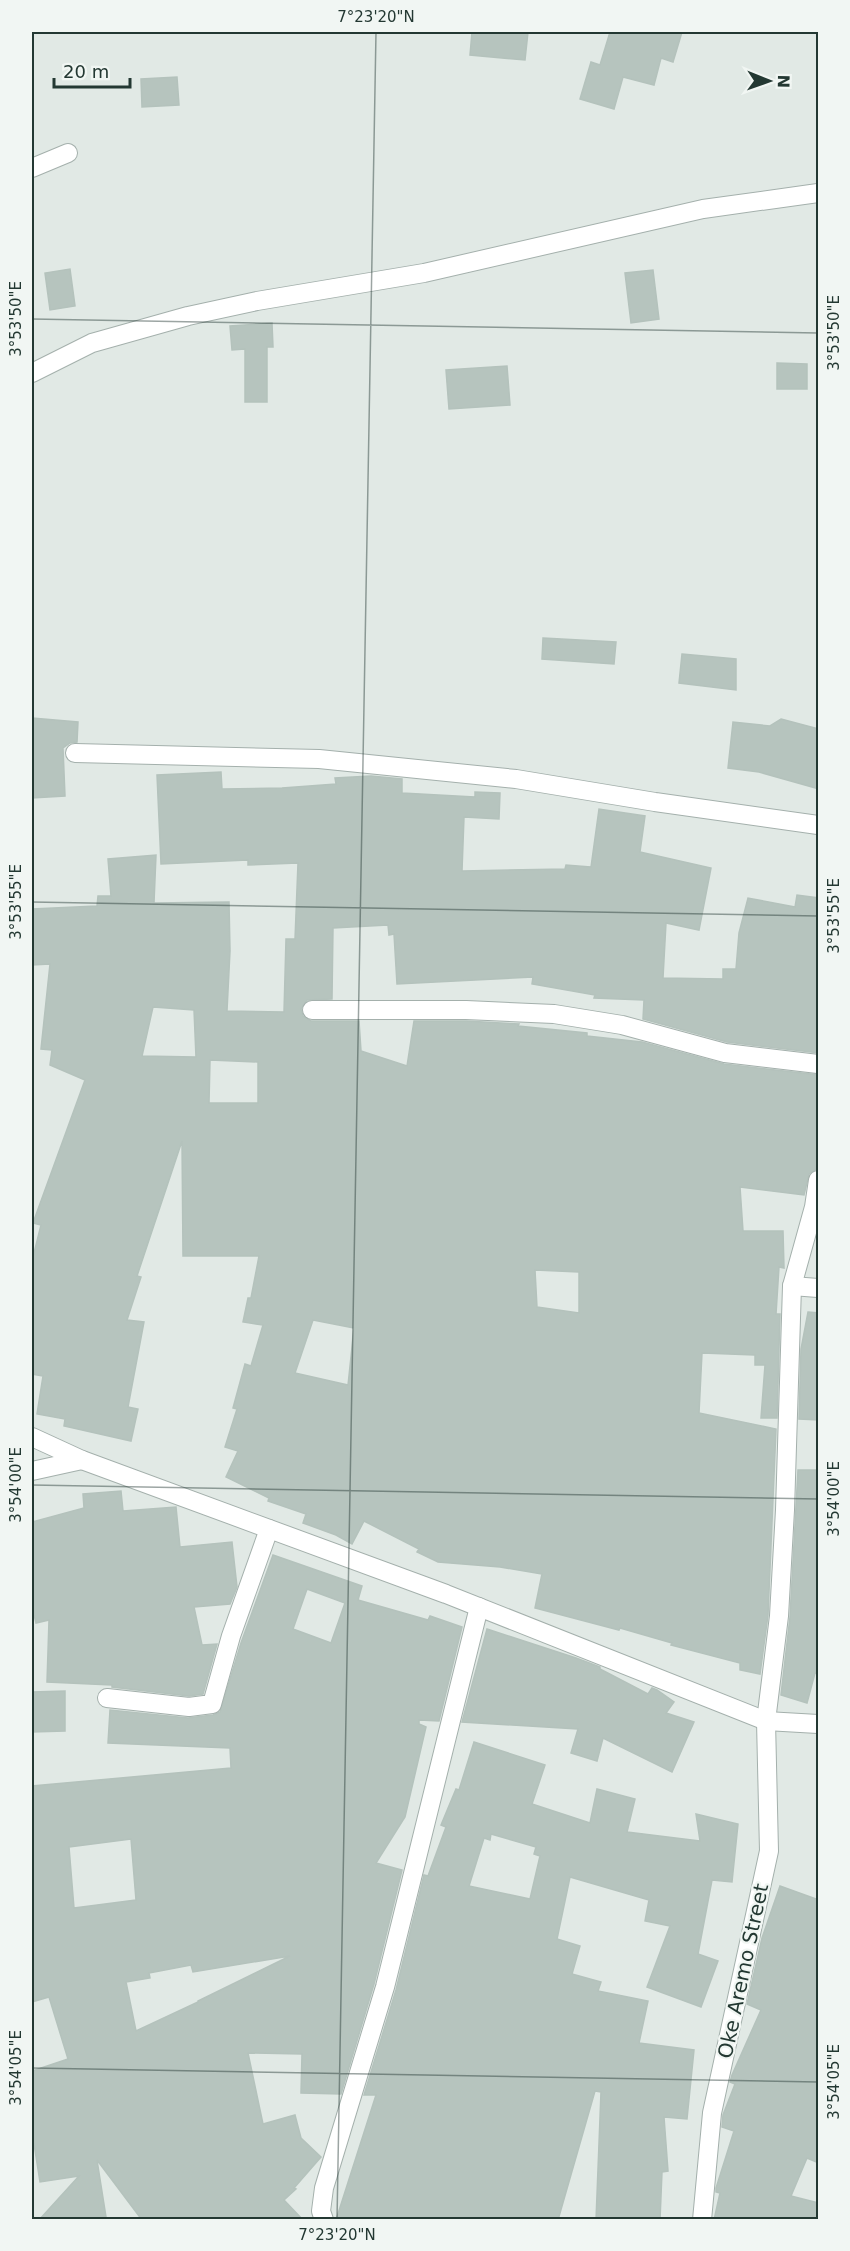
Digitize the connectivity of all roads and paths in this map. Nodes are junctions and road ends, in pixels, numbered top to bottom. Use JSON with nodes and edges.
{"nodes":[{"id":1,"x":68,"y":153,"type":"dead end"},
{"id":2,"x":32,"y":168,"type":"edge"},
{"id":3,"x":819,"y":193,"type":"edge"},
{"id":4,"x":32,"y":373,"type":"edge"},
{"id":5,"x":75,"y":753,"type":"dead end"},
{"id":6,"x":819,"y":825,"type":"edge"},
{"id":7,"x":312,"y":1011,"type":"dead end"},
{"id":8,"x":819,"y":1064,"type":"edge"},
{"id":9,"x":819,"y":1180,"type":"edge"},
{"id":10,"x":792,"y":1286,"type":"junction"},
{"id":11,"x":819,"y":1288,"type":"edge"},
{"id":12,"x":32,"y":1437,"type":"edge"},
{"id":13,"x":82,"y":1460,"type":"junction"},
{"id":14,"x":32,"y":1471,"type":"edge"},
{"id":15,"x":269,"y":1529,"type":"junction"},
{"id":16,"x":478,"y":1607,"type":"junction"},
{"id":17,"x":107,"y":1698,"type":"dead end"},
{"id":18,"x":766,"y":1721,"type":"junction"},
{"id":19,"x":819,"y":1724,"type":"edge"},
{"id":20,"x":324,"y":2220,"type":"edge"},
{"id":21,"x":702,"y":2220,"type":"edge"}],
"edges":[{"from":1,"to":2,"type":"street"},
{"from":3,"to":4,"type":"street"},
{"from":5,"to":6,"type":"street"},
{"from":7,"to":8,"type":"street"},
{"from":9,"to":10,"type":"street","name":"Oke Aremo Street"},
{"from":10,"to":11,"type":"street"},
{"from":10,"to":18,"type":"street","name":"Oke Aremo Street"},
{"from":12,"to":13,"type":"street"},
{"from":13,"to":14,"type":"street"},
{"from":13,"to":15,"type":"street"},
{"from":15,"to":16,"type":"street"},
{"from":15,"to":17,"type":"street"},
{"from":16,"to":18,"type":"street"},
{"from":16,"to":20,"type":"street"},
{"from":18,"to":19,"type":"street"},
{"from":18,"to":21,"type":"street","name":"Oke Aremo Street"}]}
